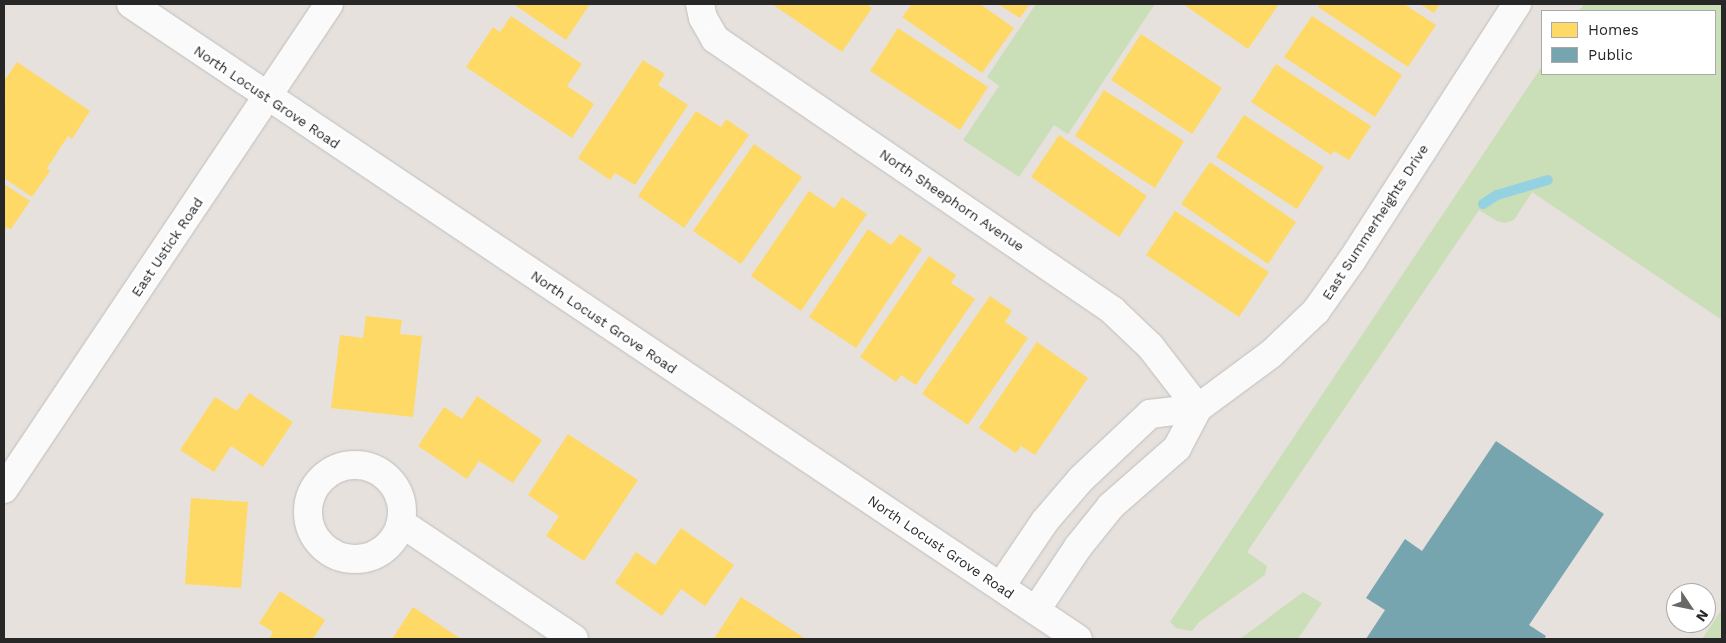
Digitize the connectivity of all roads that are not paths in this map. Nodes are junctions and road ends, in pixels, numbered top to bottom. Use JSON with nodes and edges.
{"nodes":[{"id":1,"x":130,"y":4,"type":"edge"},
{"id":2,"x":329,"y":4,"type":"edge"},
{"id":3,"x":700,"y":4,"type":"edge"},
{"id":4,"x":1518,"y":4,"type":"edge"},
{"id":5,"x":267,"y":97,"type":"junction"},
{"id":6,"x":1198,"y":408,"type":"junction"},
{"id":7,"x":4,"y":489,"type":"edge"},
{"id":8,"x":401,"y":523,"type":"dead end"},
{"id":9,"x":1001,"y":586,"type":"junction"},
{"id":10,"x":1036,"y":610,"type":"junction"},
{"id":11,"x":574,"y":639,"type":"edge"},
{"id":12,"x":1078,"y":639,"type":"edge"}],
"edges":[{"from":1,"to":5,"type":"street","name":"North Locust Grove Road"},
{"from":2,"to":5,"type":"street","name":"East Ustick Road"},
{"from":3,"to":6,"type":"street","name":"North Sheephorn Avenue"},
{"from":4,"to":6,"type":"street","name":"East Summerheights Drive"},
{"from":5,"to":7,"type":"street","name":"East Ustick Road"},
{"from":5,"to":9,"type":"street","name":"North Locust Grove Road"},
{"from":6,"to":9,"type":"street","name":"East Summerheights Drive"},
{"from":6,"to":10,"type":"street","name":"East Summerheights Drive"},
{"from":8,"to":11,"type":"street"},
{"from":9,"to":10,"type":"street","name":"North Locust Grove Road"},
{"from":10,"to":12,"type":"street","name":"North Locust Grove Road"}]}
